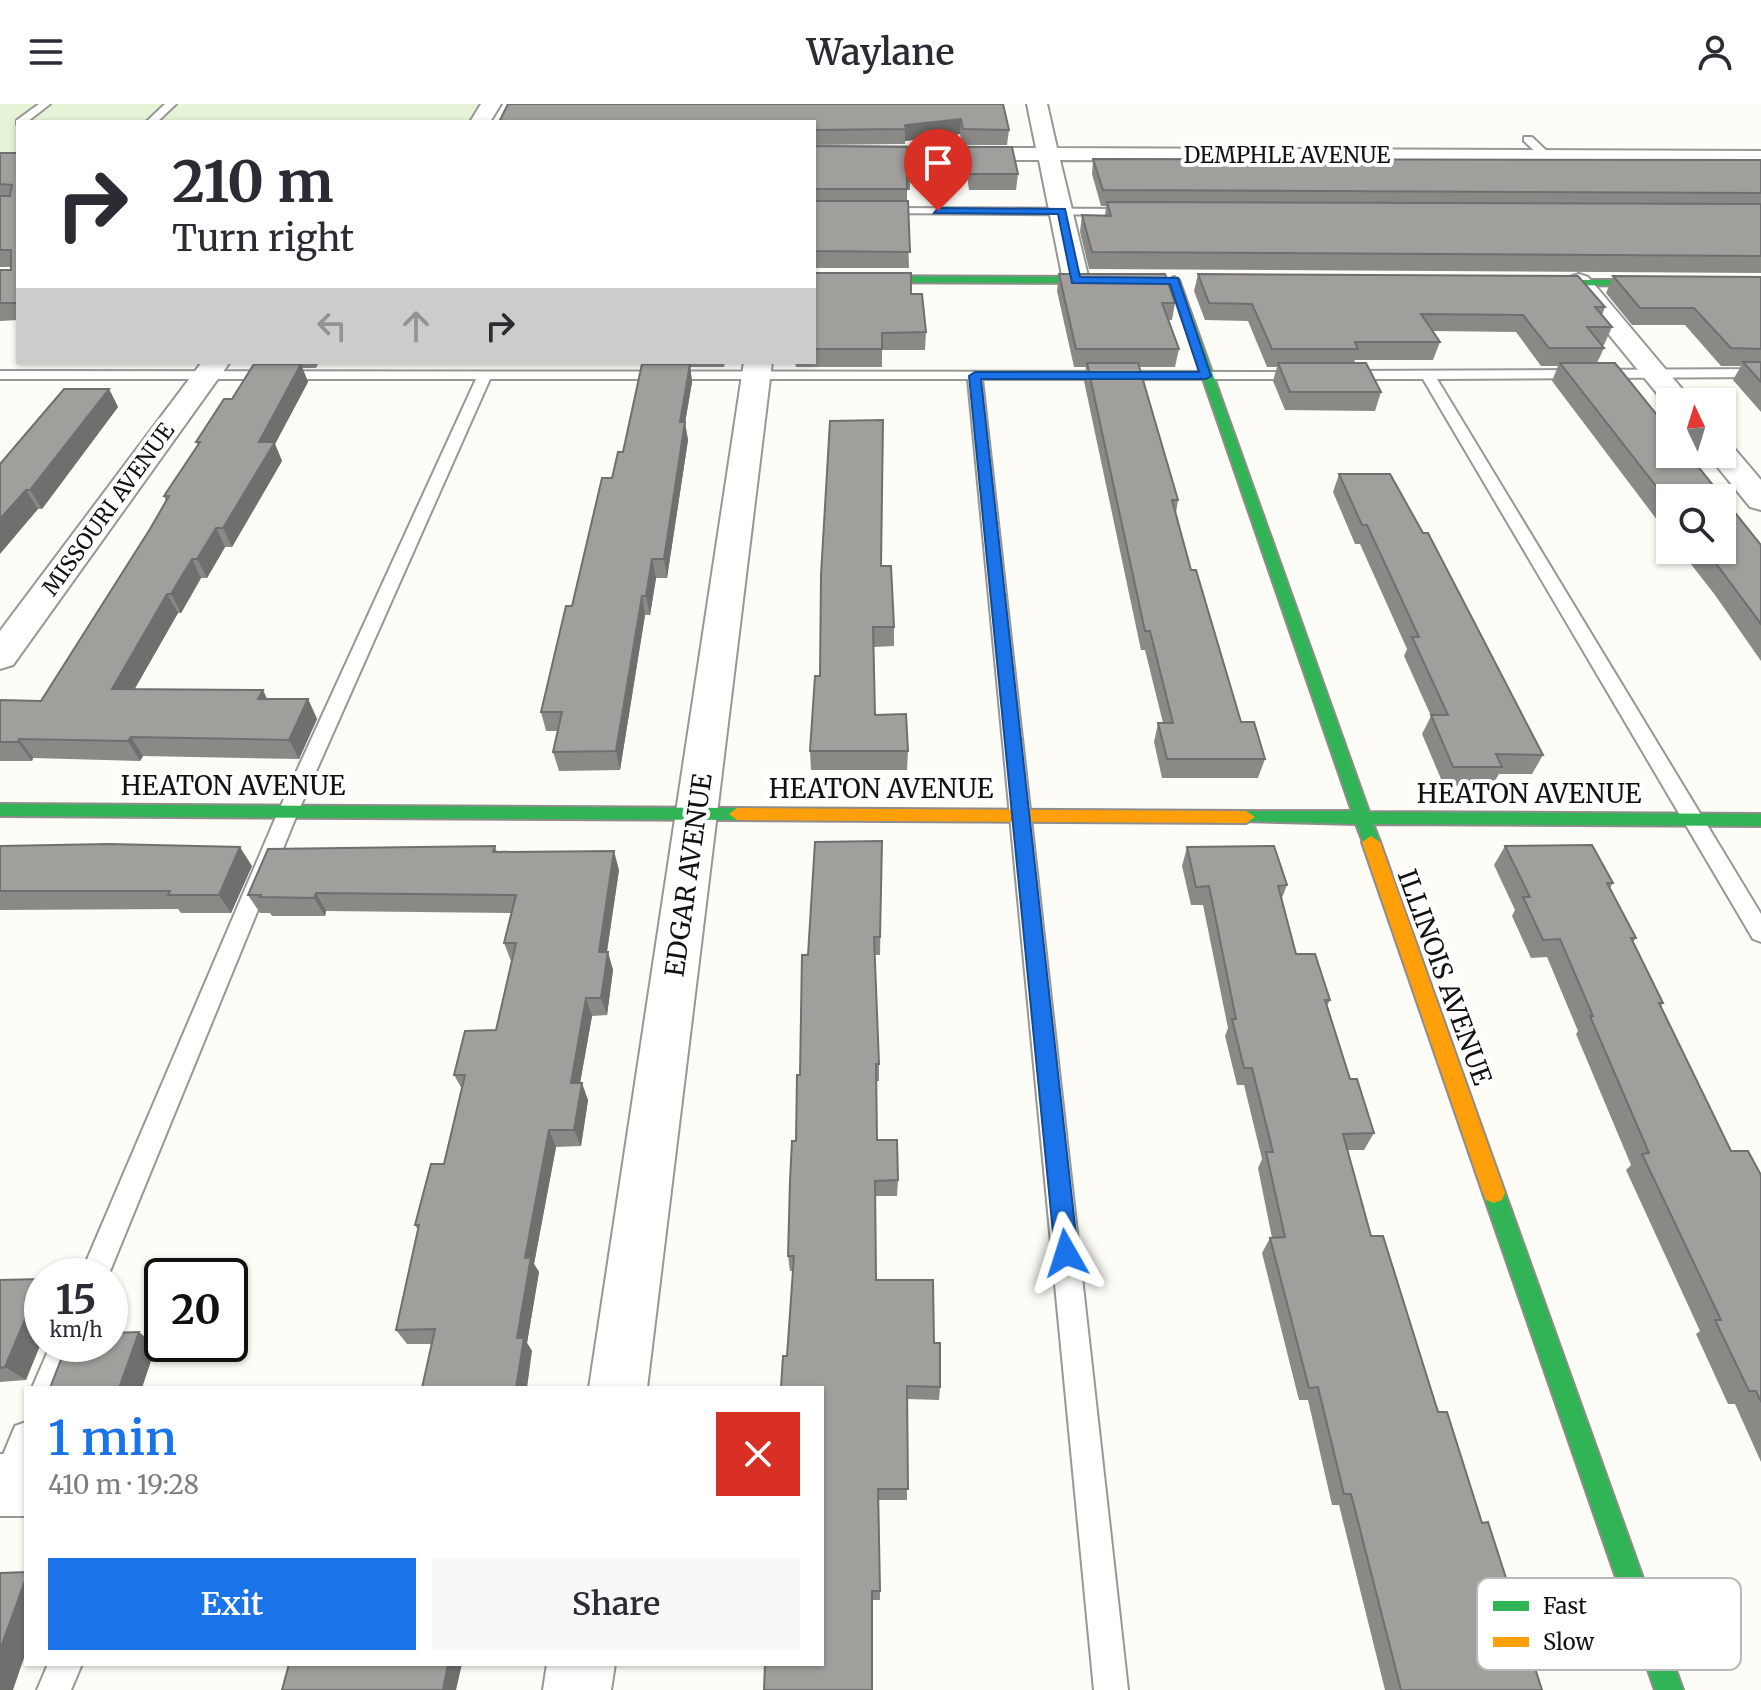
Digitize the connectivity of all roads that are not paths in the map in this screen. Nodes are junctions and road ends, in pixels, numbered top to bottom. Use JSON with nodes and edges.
{"nodes":[{"id":1,"x":45,"y":104,"type":"edge"},
{"id":2,"x":171,"y":104,"type":"edge"},
{"id":3,"x":1037,"y":104,"type":"edge"},
{"id":4,"x":24,"y":120,"type":"edge"},
{"id":5,"x":153,"y":120,"type":"edge"},
{"id":6,"x":1528,"y":139,"type":"dead end"},
{"id":7,"x":816,"y":153,"type":"edge"},
{"id":8,"x":1049,"y":154,"type":"junction"},
{"id":9,"x":1546,"y":156,"type":"junction"},
{"id":10,"x":1761,"y":157,"type":"edge"},
{"id":11,"x":860,"y":211,"type":"edge"},
{"id":12,"x":1062,"y":211,"type":"junction"},
{"id":13,"x":1157,"y":212,"type":"edge"},
{"id":14,"x":816,"y":279,"type":"edge"},
{"id":15,"x":1076,"y":280,"type":"junction"},
{"id":16,"x":1136,"y":280,"type":"edge"},
{"id":17,"x":1175,"y":280,"type":"dead end"},
{"id":18,"x":1501,"y":282,"type":"edge"},
{"id":19,"x":1579,"y":282,"type":"junction"},
{"id":20,"x":1761,"y":283,"type":"edge"},
{"id":21,"x":211,"y":369,"type":"edge"},
{"id":22,"x":756,"y":369,"type":"edge"},
{"id":23,"x":1761,"y":373,"type":"edge"},
{"id":24,"x":1656,"y":374,"type":"junction"},
{"id":25,"x":0,"y":375,"type":"edge"},
{"id":26,"x":1317,"y":375,"type":"edge"},
{"id":27,"x":1333,"y":375,"type":"edge"},
{"id":28,"x":1428,"y":375,"type":"junction"},
{"id":29,"x":484,"y":376,"type":"junction"},
{"id":30,"x":975,"y":376,"type":"junction"},
{"id":31,"x":1206,"y":376,"type":"junction"},
{"id":32,"x":1668,"y":388,"type":"edge"},
{"id":33,"x":1734,"y":468,"type":"edge"},
{"id":34,"x":1761,"y":500,"type":"edge"},
{"id":35,"x":0,"y":657,"type":"edge"},
{"id":36,"x":0,"y":810,"type":"edge"},
{"id":37,"x":288,"y":812,"type":"junction"},
{"id":38,"x":696,"y":814,"type":"junction"},
{"id":39,"x":1021,"y":815,"type":"junction"},
{"id":40,"x":1363,"y":817,"type":"junction"},
{"id":41,"x":1694,"y":820,"type":"junction"},
{"id":42,"x":1761,"y":820,"type":"edge"},
{"id":43,"x":1761,"y":933,"type":"edge"},
{"id":44,"x":102,"y":1258,"type":"edge"},
{"id":45,"x":58,"y":1362,"type":"edge"},
{"id":46,"x":48,"y":1386,"type":"edge"},
{"id":47,"x":618,"y":1386,"type":"edge"},
{"id":48,"x":1630,"y":1578,"type":"edge"},
{"id":49,"x":64,"y":1666,"type":"edge"},
{"id":50,"x":581,"y":1666,"type":"edge"},
{"id":51,"x":1662,"y":1670,"type":"edge"},
{"id":52,"x":54,"y":1690,"type":"edge"},
{"id":53,"x":577,"y":1690,"type":"edge"},
{"id":54,"x":1111,"y":1690,"type":"edge"},
{"id":55,"x":1669,"y":1690,"type":"edge"}],
"edges":[{"from":1,"to":4,"type":"lane"},
{"from":2,"to":5,"type":"lane"},
{"from":3,"to":8,"type":"street"},
{"from":6,"to":9,"type":"lane"},
{"from":7,"to":8,"type":"street","name":"DEMPHLE AVENUE"},
{"from":8,"to":9,"type":"street","name":"DEMPHLE AVENUE"},
{"from":8,"to":12,"type":"street"},
{"from":9,"to":10,"type":"street","name":"DEMPHLE AVENUE"},
{"from":11,"to":12,"type":"lane"},
{"from":12,"to":13,"type":"lane"},
{"from":12,"to":15,"type":"street"},
{"from":14,"to":15,"type":"street"},
{"from":15,"to":16,"type":"street"},
{"from":17,"to":31,"type":"street","name":"ILLINOIS AVENUE"},
{"from":18,"to":19,"type":"street"},
{"from":19,"to":20,"type":"street"},
{"from":19,"to":24,"type":"street"},
{"from":21,"to":25,"type":"lane"},
{"from":21,"to":29,"type":"lane"},
{"from":21,"to":35,"type":"street","name":"MISSOURI AVENUE"},
{"from":22,"to":29,"type":"lane"},
{"from":22,"to":30,"type":"lane"},
{"from":22,"to":38,"type":"street","name":"EDGAR AVENUE"},
{"from":23,"to":24,"type":"lane"},
{"from":24,"to":28,"type":"lane"},
{"from":24,"to":32,"type":"street"},
{"from":26,"to":31,"type":"lane"},
{"from":27,"to":28,"type":"lane"},
{"from":28,"to":41,"type":"lane"},
{"from":29,"to":37,"type":"lane"},
{"from":30,"to":31,"type":"lane"},
{"from":30,"to":39,"type":"lane"},
{"from":31,"to":40,"type":"street","name":"ILLINOIS AVENUE"},
{"from":33,"to":34,"type":"street"},
{"from":36,"to":37,"type":"street","name":"HEATON AVENUE"},
{"from":37,"to":38,"type":"street","name":"HEATON AVENUE"},
{"from":37,"to":44,"type":"lane"},
{"from":38,"to":39,"type":"street","name":"HEATON AVENUE"},
{"from":38,"to":47,"type":"street","name":"EDGAR AVENUE"},
{"from":39,"to":40,"type":"street","name":"HEATON AVENUE"},
{"from":39,"to":54,"type":"lane"},
{"from":40,"to":41,"type":"street","name":"HEATON AVENUE"},
{"from":40,"to":48,"type":"street","name":"ILLINOIS AVENUE"},
{"from":41,"to":42,"type":"street","name":"HEATON AVENUE"},
{"from":41,"to":43,"type":"lane"},
{"from":45,"to":46,"type":"lane"},
{"from":49,"to":52,"type":"lane"},
{"from":50,"to":53,"type":"street"},
{"from":51,"to":55,"type":"street","name":"ILLINOIS AVENUE"}]}
